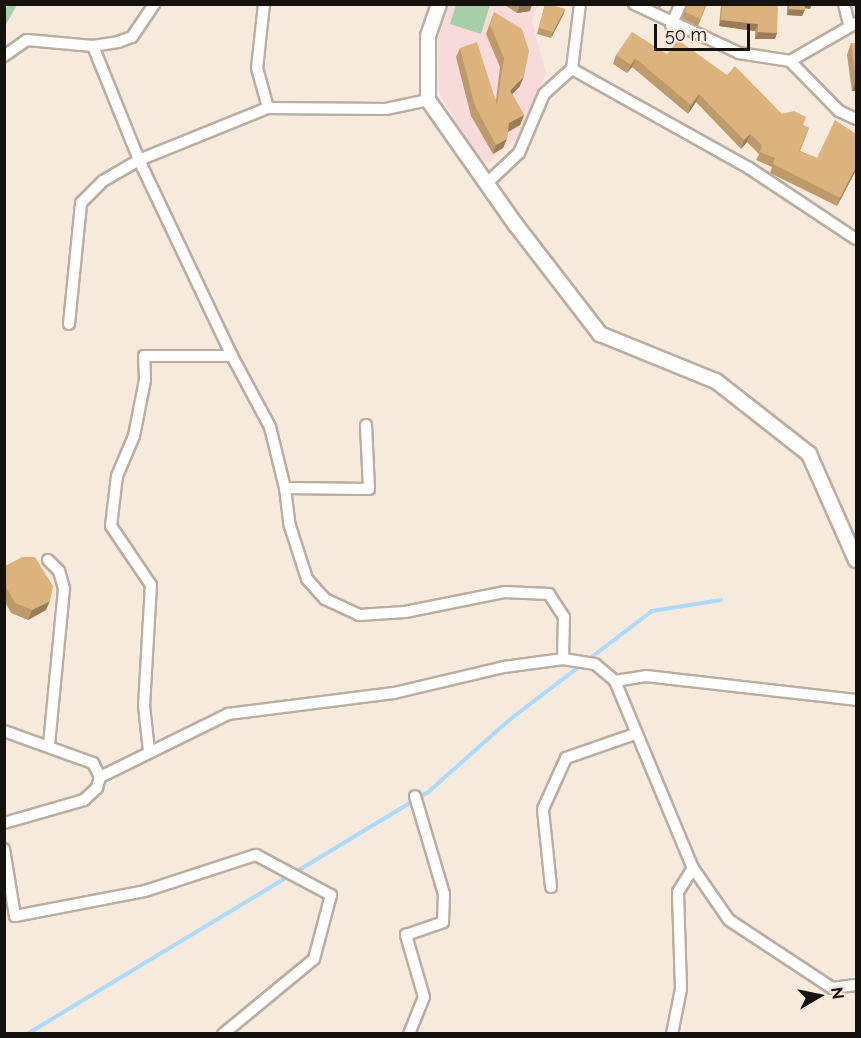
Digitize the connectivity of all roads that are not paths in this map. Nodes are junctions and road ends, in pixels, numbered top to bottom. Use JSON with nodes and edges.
{"nodes":[{"id":1,"x":154,"y":4,"type":"edge"},
{"id":2,"x":264,"y":4,"type":"edge"},
{"id":3,"x":439,"y":4,"type":"edge"},
{"id":4,"x":580,"y":4,"type":"edge"},
{"id":5,"x":634,"y":4,"type":"edge"},
{"id":6,"x":681,"y":4,"type":"edge"},
{"id":7,"x":844,"y":4,"type":"edge"},
{"id":8,"x":853,"y":24,"type":"edge"},
{"id":9,"x":671,"y":25,"type":"junction"},
{"id":10,"x":93,"y":46,"type":"junction"},
{"id":11,"x":4,"y":56,"type":"edge"},
{"id":12,"x":790,"y":61,"type":"junction"},
{"id":13,"x":572,"y":69,"type":"junction"},
{"id":14,"x":428,"y":100,"type":"junction"},
{"id":15,"x":268,"y":108,"type":"junction"},
{"id":16,"x":856,"y":119,"type":"edge"},
{"id":17,"x":139,"y":160,"type":"junction"},
{"id":18,"x":486,"y":184,"type":"junction"},
{"id":19,"x":851,"y":229,"type":"edge"},
{"id":20,"x":856,"y":239,"type":"edge"},
{"id":21,"x":69,"y":324,"type":"dead end"},
{"id":22,"x":232,"y":356,"type":"junction"},
{"id":23,"x":366,"y":425,"type":"dead end"},
{"id":24,"x":285,"y":488,"type":"junction"},
{"id":25,"x":48,"y":560,"type":"dead end"},
{"id":26,"x":856,"y":560,"type":"edge"},
{"id":27,"x":563,"y":659,"type":"junction"},
{"id":28,"x":615,"y":681,"type":"junction"},
{"id":29,"x":856,"y":700,"type":"edge"},
{"id":30,"x":4,"y":731,"type":"edge"},
{"id":31,"x":635,"y":734,"type":"junction"},
{"id":32,"x":49,"y":746,"type":"junction"},
{"id":33,"x":149,"y":751,"type":"junction"},
{"id":34,"x":100,"y":777,"type":"junction"},
{"id":35,"x":415,"y":796,"type":"dead end"},
{"id":36,"x":4,"y":823,"type":"edge"},
{"id":37,"x":4,"y":849,"type":"edge"},
{"id":38,"x":693,"y":868,"type":"junction"},
{"id":39,"x":551,"y":887,"type":"dead end"},
{"id":40,"x":856,"y":985,"type":"edge"},
{"id":41,"x":223,"y":1034,"type":"edge"},
{"id":42,"x":409,"y":1034,"type":"edge"},
{"id":43,"x":672,"y":1034,"type":"edge"}],
"edges":[{"from":1,"to":10,"type":"street"},
{"from":2,"to":15,"type":"street"},
{"from":3,"to":14,"type":"street"},
{"from":4,"to":13,"type":"street"},
{"from":5,"to":9,"type":"street"},
{"from":6,"to":9,"type":"street"},
{"from":7,"to":8,"type":"street"},
{"from":8,"to":12,"type":"street"},
{"from":9,"to":12,"type":"street"},
{"from":10,"to":11,"type":"street"},
{"from":10,"to":17,"type":"street"},
{"from":12,"to":16,"type":"street"},
{"from":13,"to":18,"type":"street"},
{"from":13,"to":19,"type":"street"},
{"from":14,"to":15,"type":"street"},
{"from":14,"to":18,"type":"street"},
{"from":15,"to":17,"type":"street"},
{"from":17,"to":21,"type":"street"},
{"from":17,"to":22,"type":"street"},
{"from":18,"to":26,"type":"street"},
{"from":19,"to":20,"type":"street"},
{"from":22,"to":24,"type":"street"},
{"from":22,"to":33,"type":"street"},
{"from":23,"to":24,"type":"street"},
{"from":24,"to":27,"type":"street"},
{"from":25,"to":32,"type":"street"},
{"from":27,"to":28,"type":"street"},
{"from":27,"to":33,"type":"street"},
{"from":28,"to":29,"type":"street"},
{"from":28,"to":31,"type":"street"},
{"from":30,"to":32,"type":"street"},
{"from":31,"to":38,"type":"street"},
{"from":31,"to":39,"type":"street"},
{"from":32,"to":34,"type":"street"},
{"from":33,"to":34,"type":"street"},
{"from":34,"to":36,"type":"street"},
{"from":35,"to":42,"type":"street"},
{"from":37,"to":41,"type":"street"},
{"from":38,"to":40,"type":"street"},
{"from":38,"to":43,"type":"street"}]}
